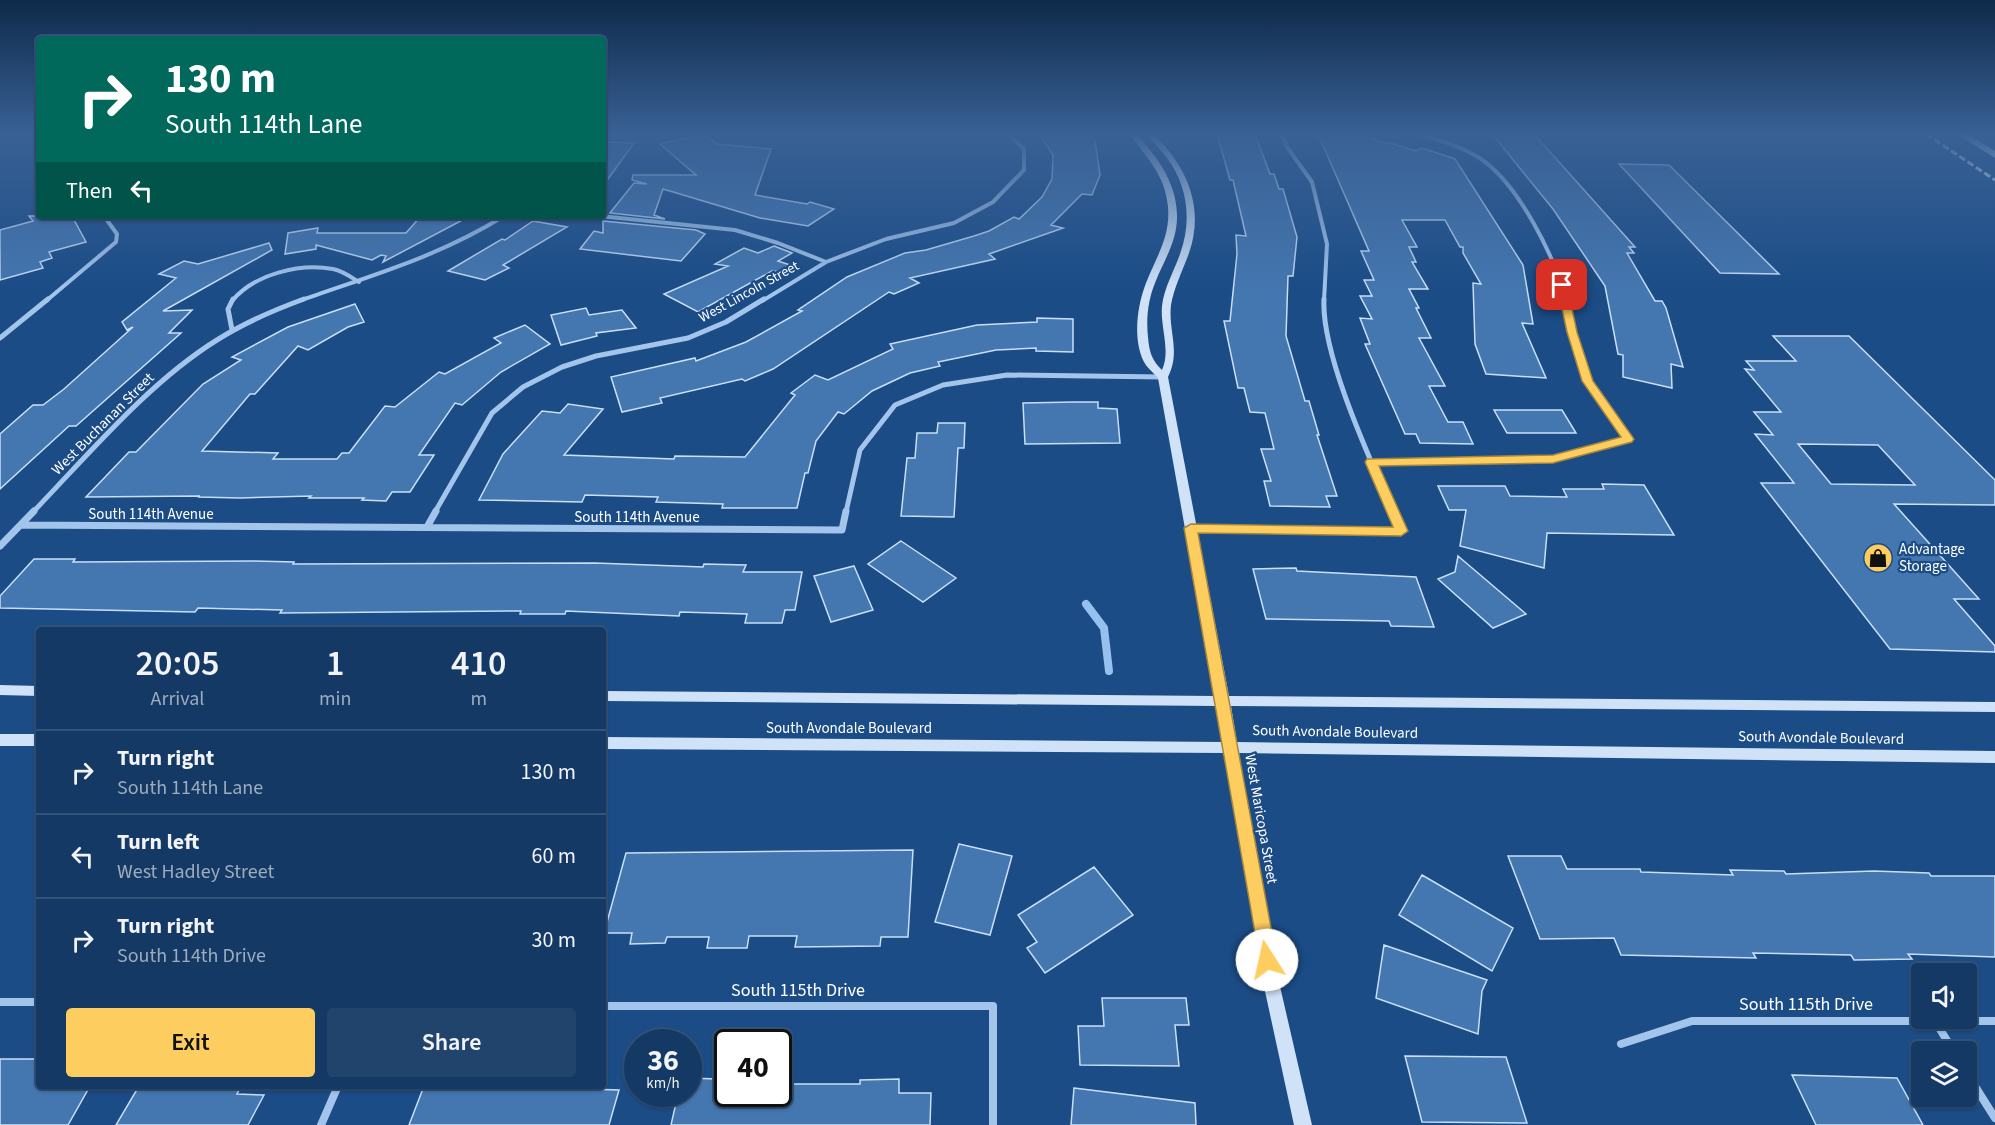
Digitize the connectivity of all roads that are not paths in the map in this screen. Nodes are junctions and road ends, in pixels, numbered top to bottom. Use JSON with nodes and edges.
{"nodes":[{"id":1,"x":1008,"y":186,"type":"edge"},
{"id":2,"x":1167,"y":186,"type":"edge"},
{"id":3,"x":1187,"y":186,"type":"edge"},
{"id":4,"x":1313,"y":186,"type":"edge"},
{"id":5,"x":1506,"y":186,"type":"edge"},
{"id":6,"x":606,"y":217,"type":"edge"},
{"id":7,"x":106,"y":219,"type":"edge"},
{"id":8,"x":499,"y":219,"type":"edge"},
{"id":9,"x":826,"y":262,"type":"junction"},
{"id":10,"x":359,"y":282,"type":"junction"},
{"id":11,"x":232,"y":330,"type":"junction"},
{"id":12,"x":0,"y":338,"type":"edge"},
{"id":13,"x":1163,"y":376,"type":"junction"},
{"id":14,"x":1371,"y":462,"type":"junction"},
{"id":15,"x":21,"y":525,"type":"junction"},
{"id":16,"x":427,"y":527,"type":"junction"},
{"id":17,"x":1191,"y":528,"type":"junction"},
{"id":18,"x":0,"y":546,"type":"edge"},
{"id":19,"x":0,"y":690,"type":"edge"},
{"id":20,"x":36,"y":691,"type":"edge"},
{"id":21,"x":606,"y":696,"type":"edge"},
{"id":22,"x":1223,"y":701,"type":"junction"},
{"id":23,"x":1995,"y":707,"type":"edge"},
{"id":24,"x":0,"y":740,"type":"edge"},
{"id":25,"x":36,"y":740,"type":"edge"},
{"id":26,"x":606,"y":744,"type":"edge"},
{"id":27,"x":1231,"y":747,"type":"junction"},
{"id":28,"x":1995,"y":757,"type":"edge"},
{"id":29,"x":0,"y":1002,"type":"edge"},
{"id":30,"x":36,"y":1002,"type":"edge"},
{"id":31,"x":606,"y":1006,"type":"edge"},
{"id":32,"x":1911,"y":1021,"type":"edge"},
{"id":33,"x":1977,"y":1021,"type":"edge"},
{"id":34,"x":1995,"y":1021,"type":"edge"},
{"id":35,"x":1621,"y":1044,"type":"dead end"},
{"id":36,"x":337,"y":1089,"type":"edge"},
{"id":37,"x":1977,"y":1089,"type":"edge"},
{"id":38,"x":1995,"y":1118,"type":"edge"},
{"id":39,"x":321,"y":1125,"type":"edge"},
{"id":40,"x":993,"y":1125,"type":"edge"},
{"id":41,"x":1303,"y":1125,"type":"edge"}],
"edges":[{"from":1,"to":9,"type":"street","name":"West Lincoln Street"},
{"from":2,"to":13,"type":"main road","name":"West Maricopa Street"},
{"from":3,"to":13,"type":"main road","name":"West Maricopa Street"},
{"from":4,"to":14,"type":"street"},
{"from":5,"to":14,"type":"street"},
{"from":6,"to":9,"type":"street"},
{"from":7,"to":12,"type":"street"},
{"from":8,"to":10,"type":"street","name":"West Buchanan Street"},
{"from":9,"to":16,"type":"street","name":"West Lincoln Street"},
{"from":10,"to":11,"type":"street","name":"West Buchanan Street"},
{"from":10,"to":11,"type":"street"},
{"from":11,"to":15,"type":"street","name":"West Buchanan Street"},
{"from":13,"to":16,"type":"street","name":"South 114th Avenue"},
{"from":13,"to":17,"type":"main road","name":"West Maricopa Street"},
{"from":14,"to":17,"type":"street"},
{"from":15,"to":16,"type":"street","name":"South 114th Avenue"},
{"from":15,"to":18,"type":"street","name":"West Buchanan Street"},
{"from":17,"to":22,"type":"main road","name":"West Maricopa Street"},
{"from":19,"to":20,"type":"main road"},
{"from":21,"to":22,"type":"main road","name":"South Avondale Boulevard"},
{"from":22,"to":23,"type":"main road","name":"South Avondale Boulevard"},
{"from":22,"to":27,"type":"main road","name":"West Maricopa Street"},
{"from":24,"to":25,"type":"main road"},
{"from":26,"to":27,"type":"main road","name":"South Avondale Boulevard"},
{"from":27,"to":28,"type":"main road","name":"South Avondale Boulevard"},
{"from":27,"to":41,"type":"main road","name":"West Maricopa Street"},
{"from":29,"to":30,"type":"street"},
{"from":31,"to":40,"type":"street","name":"South 115th Drive"},
{"from":32,"to":35,"type":"street","name":"South 115th Drive"},
{"from":33,"to":34,"type":"street","name":"South 115th Drive"},
{"from":36,"to":39,"type":"street"},
{"from":37,"to":38,"type":"street"}]}
